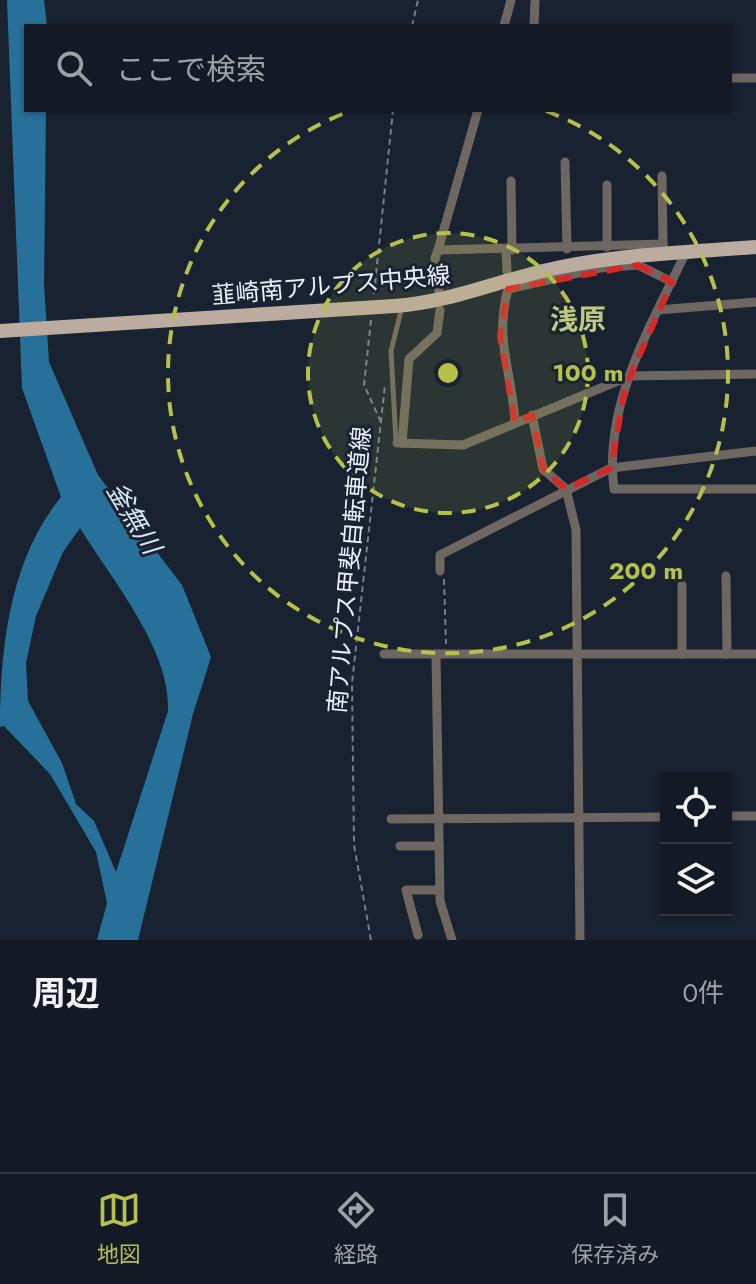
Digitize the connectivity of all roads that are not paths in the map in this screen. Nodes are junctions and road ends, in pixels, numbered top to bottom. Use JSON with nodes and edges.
{"nodes":[{"id":1,"x":511,"y":0,"type":"edge"},
{"id":2,"x":535,"y":1,"type":"edge"},
{"id":3,"x":505,"y":24,"type":"edge"},
{"id":4,"x":534,"y":24,"type":"edge"},
{"id":5,"x":732,"y":78,"type":"edge"},
{"id":6,"x":756,"y":78,"type":"edge"},
{"id":7,"x":477,"y":112,"type":"edge"},
{"id":8,"x":565,"y":162,"type":"dead end"},
{"id":9,"x":662,"y":176,"type":"dead end"},
{"id":10,"x":511,"y":181,"type":"dead end"},
{"id":11,"x":607,"y":185,"type":"dead end"},
{"id":12,"x":607,"y":247,"type":"junction"},
{"id":13,"x":756,"y":247,"type":"edge"},
{"id":14,"x":663,"y":248,"type":"junction"},
{"id":15,"x":567,"y":249,"type":"junction"},
{"id":16,"x":438,"y":250,"type":"junction"},
{"id":17,"x":509,"y":250,"type":"junction"},
{"id":18,"x":686,"y":252,"type":"junction"},
{"id":19,"x":507,"y":271,"type":"dead end"},
{"id":20,"x":672,"y":282,"type":"junction"},
{"id":21,"x":439,"y":293,"type":"dead end"},
{"id":22,"x":756,"y":302,"type":"edge"},
{"id":23,"x":398,"y":306,"type":"junction"},
{"id":24,"x":440,"y":310,"type":"dead end"},
{"id":25,"x":658,"y":310,"type":"junction"},
{"id":26,"x":0,"y":331,"type":"edge"},
{"id":27,"x":756,"y":374,"type":"edge"},
{"id":28,"x":630,"y":376,"type":"junction"},
{"id":29,"x":532,"y":415,"type":"junction"},
{"id":30,"x":515,"y":422,"type":"junction"},
{"id":31,"x":400,"y":443,"type":"junction"},
{"id":32,"x":756,"y":451,"type":"edge"},
{"id":33,"x":611,"y":468,"type":"junction"},
{"id":34,"x":566,"y":489,"type":"junction"},
{"id":35,"x":756,"y":489,"type":"edge"},
{"id":36,"x":440,"y":571,"type":"road end"},
{"id":37,"x":726,"y":576,"type":"dead end"},
{"id":38,"x":682,"y":585,"type":"dead end"},
{"id":39,"x":384,"y":654,"type":"dead end"},
{"id":40,"x":441,"y":654,"type":"junction"},
{"id":41,"x":578,"y":654,"type":"junction"},
{"id":42,"x":682,"y":654,"type":"junction"},
{"id":43,"x":727,"y":654,"type":"junction"},
{"id":44,"x":756,"y":654,"type":"edge"},
{"id":45,"x":732,"y":816,"type":"edge"},
{"id":46,"x":756,"y":816,"type":"edge"},
{"id":47,"x":660,"y":817,"type":"edge"},
{"id":48,"x":579,"y":818,"type":"junction"},
{"id":49,"x":391,"y":819,"type":"dead end"},
{"id":50,"x":439,"y":819,"type":"junction"},
{"id":51,"x":400,"y":846,"type":"dead end"},
{"id":52,"x":439,"y":846,"type":"junction"},
{"id":53,"x":439,"y":890,"type":"junction"},
{"id":54,"x":418,"y":935,"type":"dead end"},
{"id":55,"x":452,"y":940,"type":"edge"},
{"id":56,"x":580,"y":940,"type":"edge"}],
"edges":[{"from":1,"to":3,"type":"street"},
{"from":2,"to":4,"type":"street"},
{"from":5,"to":6,"type":"street"},
{"from":7,"to":16,"type":"street"},
{"from":8,"to":15,"type":"street"},
{"from":9,"to":14,"type":"street"},
{"from":10,"to":17,"type":"street"},
{"from":11,"to":12,"type":"street"},
{"from":12,"to":14,"type":"street"},
{"from":12,"to":15,"type":"street"},
{"from":13,"to":18,"type":"main road","name":"韮崎南アルプス中央線"},
{"from":14,"to":18,"type":"main road","name":"韮崎南アルプス中央線"},
{"from":14,"to":23,"type":"main road","name":"韮崎南アルプス中央線"},
{"from":15,"to":17,"type":"street"},
{"from":16,"to":17,"type":"street"},
{"from":16,"to":21,"type":"street"},
{"from":17,"to":19,"type":"street"},
{"from":18,"to":20,"type":"street"},
{"from":20,"to":25,"type":"street"},
{"from":20,"to":30,"type":"street"},
{"from":22,"to":25,"type":"street"},
{"from":23,"to":26,"type":"main road","name":"韮崎南アルプス中央線","bridge":true},
{"from":23,"to":31,"type":"lane"},
{"from":24,"to":31,"type":"street"},
{"from":25,"to":28,"type":"street"},
{"from":27,"to":28,"type":"street"},
{"from":28,"to":29,"type":"street"},
{"from":28,"to":33,"type":"street"},
{"from":29,"to":30,"type":"street"},
{"from":29,"to":34,"type":"street"},
{"from":30,"to":31,"type":"street"},
{"from":32,"to":33,"type":"street"},
{"from":33,"to":34,"type":"street"},
{"from":33,"to":35,"type":"street"},
{"from":34,"to":36,"type":"street"},
{"from":34,"to":41,"type":"street"},
{"from":37,"to":43,"type":"street"},
{"from":38,"to":42,"type":"street"},
{"from":39,"to":40,"type":"street"},
{"from":40,"to":41,"type":"street"},
{"from":40,"to":50,"type":"street"},
{"from":41,"to":42,"type":"street"},
{"from":41,"to":48,"type":"street"},
{"from":42,"to":43,"type":"street"},
{"from":43,"to":44,"type":"street"},
{"from":45,"to":46,"type":"street"},
{"from":47,"to":48,"type":"street"},
{"from":48,"to":50,"type":"street"},
{"from":48,"to":56,"type":"street"},
{"from":49,"to":50,"type":"street"},
{"from":50,"to":52,"type":"street"},
{"from":51,"to":52,"type":"street"},
{"from":52,"to":53,"type":"street"},
{"from":53,"to":54,"type":"street"},
{"from":53,"to":55,"type":"street"}]}
